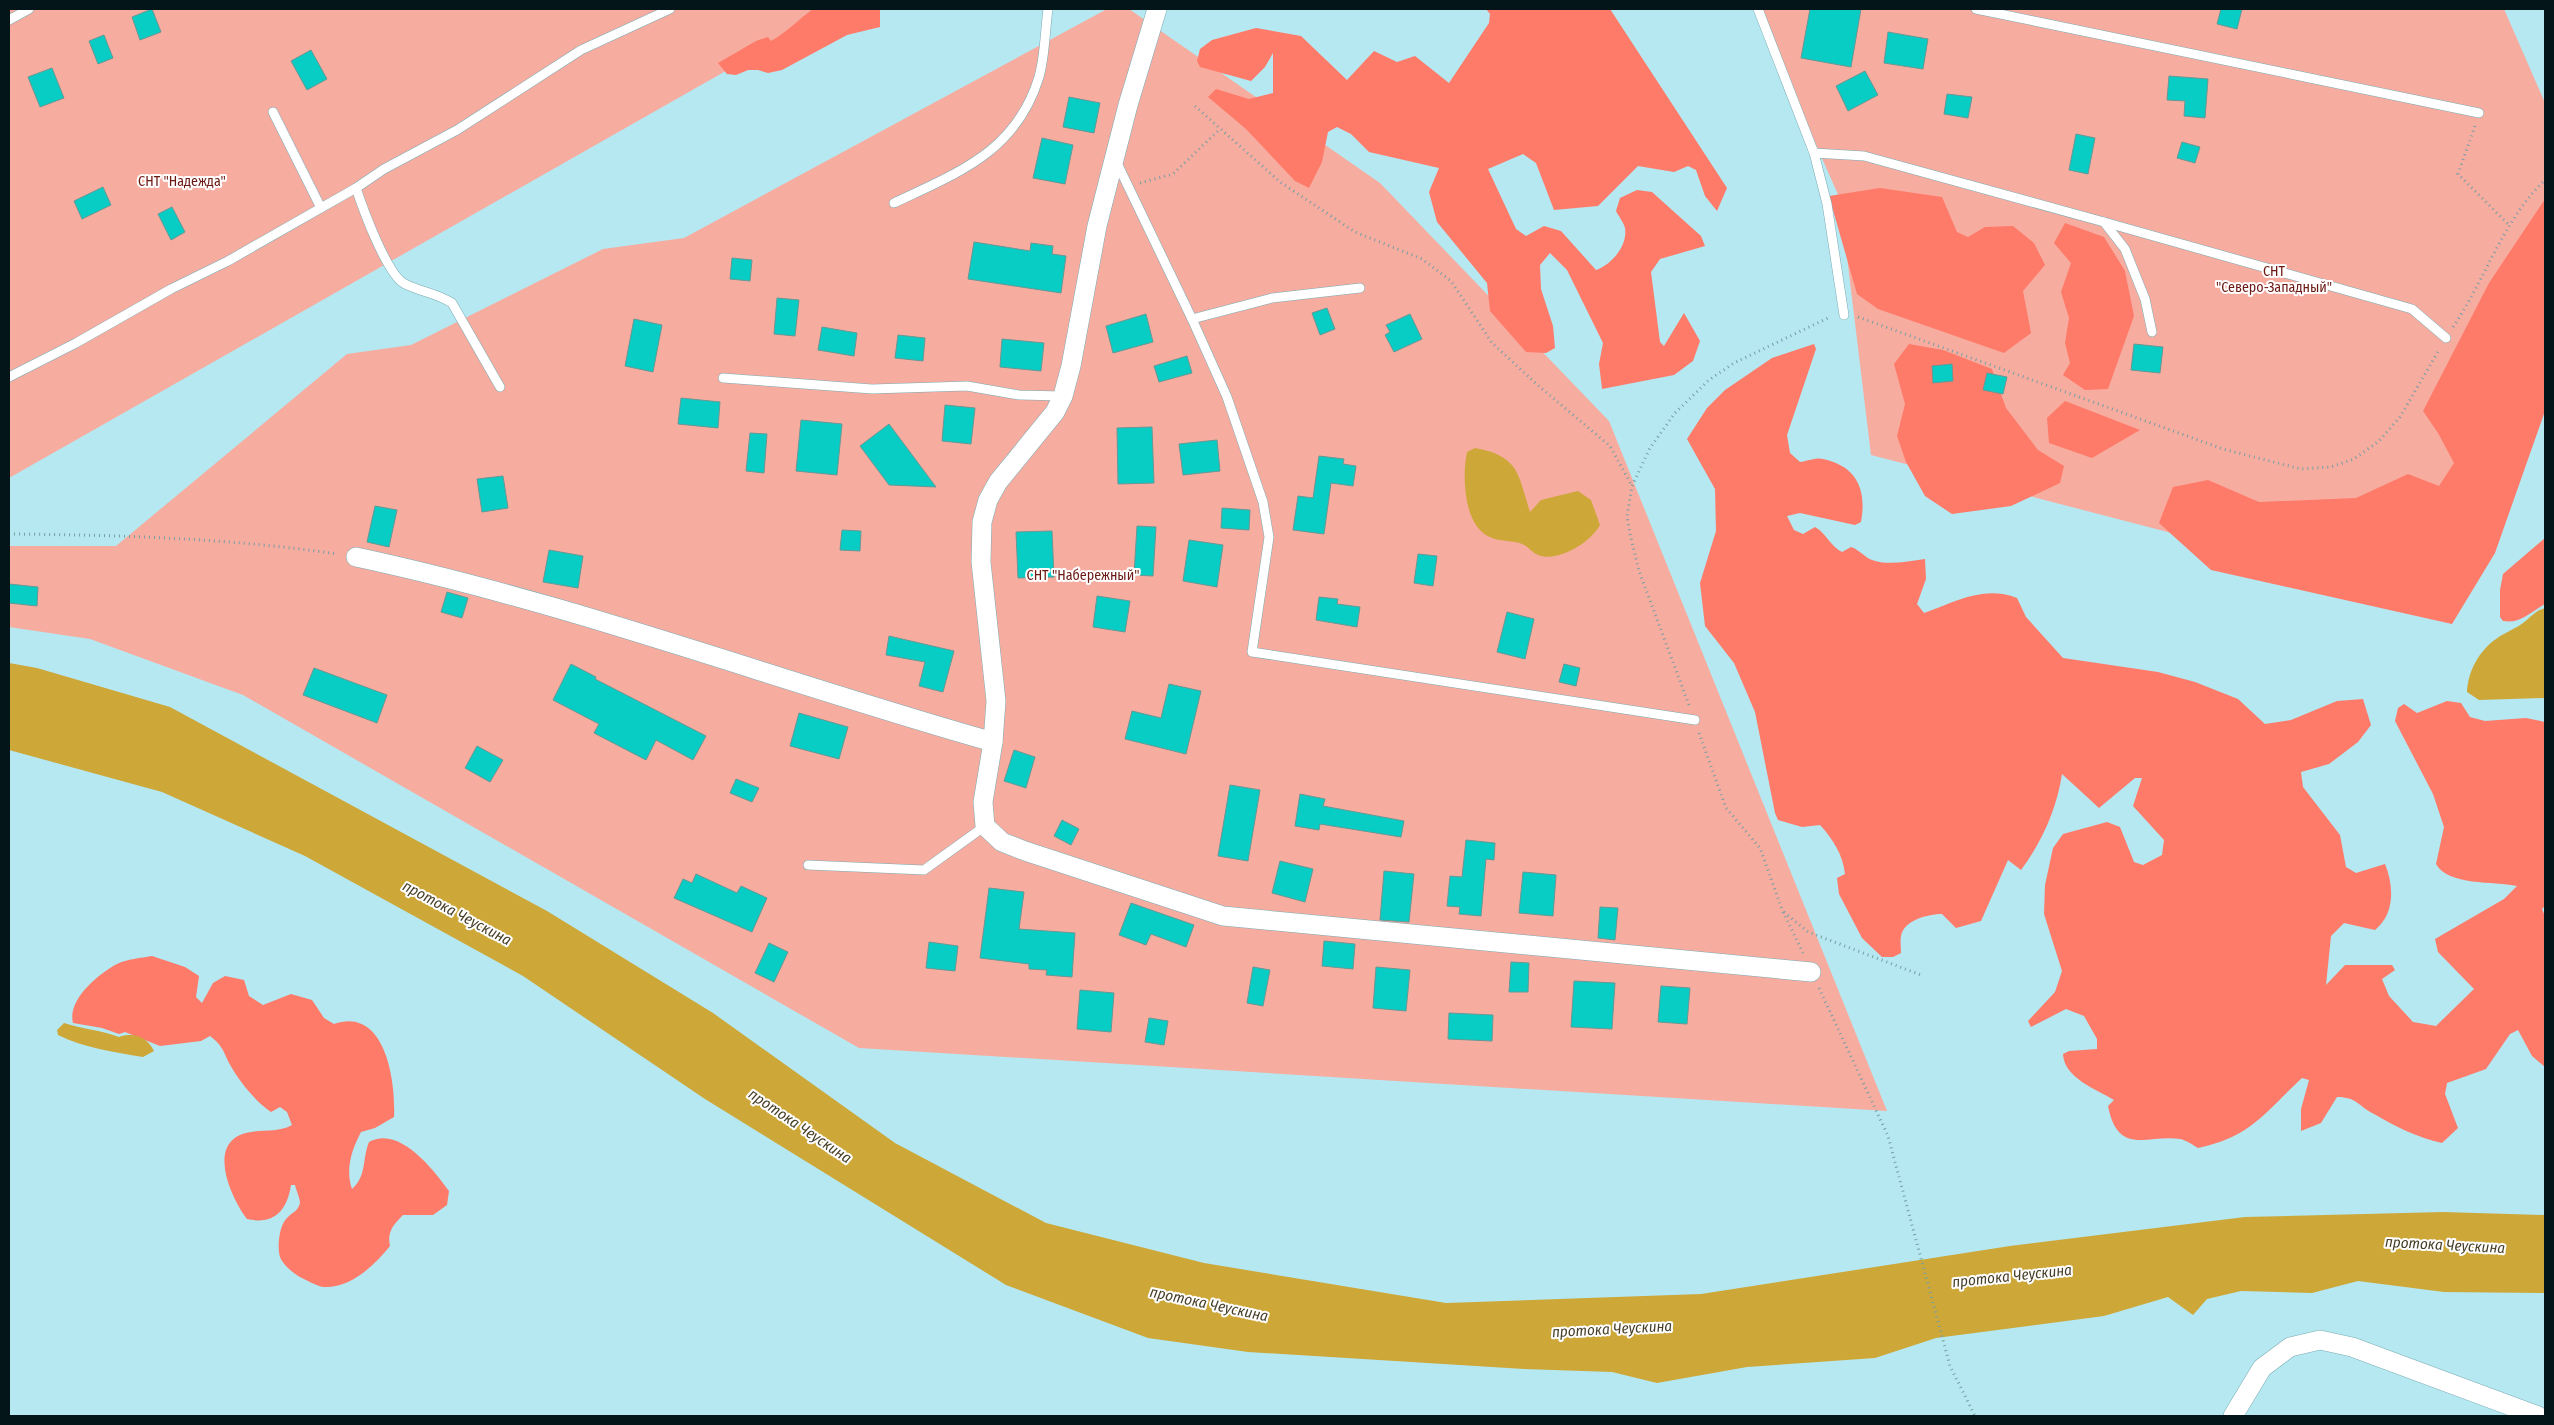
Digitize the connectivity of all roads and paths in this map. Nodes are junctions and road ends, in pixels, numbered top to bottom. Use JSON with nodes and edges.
{"nodes":[{"id":1,"x":29,"y":9,"type":"edge"},
{"id":2,"x":670,"y":9,"type":"edge"},
{"id":3,"x":1048,"y":9,"type":"edge"},
{"id":4,"x":1157,"y":9,"type":"edge"},
{"id":5,"x":1758,"y":9,"type":"edge"},
{"id":6,"x":1976,"y":9,"type":"edge"},
{"id":7,"x":9,"y":20,"type":"edge"},
{"id":8,"x":1195,"y":106,"type":"dead end"},
{"id":9,"x":273,"y":112,"type":"dead end"},
{"id":10,"x":2480,"y":113,"type":"joint"},
{"id":11,"x":1220,"y":129,"type":"junction"},
{"id":12,"x":1814,"y":153,"type":"junction"},
{"id":13,"x":1114,"y":156,"type":"junction"},
{"id":14,"x":2545,"y":180,"type":"edge"},
{"id":15,"x":1128,"y":186,"type":"junction"},
{"id":16,"x":356,"y":188,"type":"junction"},
{"id":17,"x":894,"y":203,"type":"dead end"},
{"id":18,"x":321,"y":208,"type":"junction"},
{"id":19,"x":2104,"y":222,"type":"junction"},
{"id":20,"x":2510,"y":226,"type":"junction"},
{"id":21,"x":1360,"y":288,"type":"dead end"},
{"id":22,"x":1844,"y":315,"type":"junction"},
{"id":23,"x":1192,"y":319,"type":"junction"},
{"id":24,"x":2152,"y":332,"type":"dead end"},
{"id":25,"x":2446,"y":338,"type":"junction"},
{"id":26,"x":9,"y":377,"type":"edge"},
{"id":27,"x":723,"y":378,"type":"dead end"},
{"id":28,"x":500,"y":387,"type":"dead end"},
{"id":29,"x":1063,"y":396,"type":"junction"},
{"id":30,"x":1632,"y":486,"type":"junction"},
{"id":31,"x":9,"y":534,"type":"edge"},
{"id":32,"x":356,"y":557,"type":"joint"},
{"id":33,"x":1694,"y":720,"type":"junction"},
{"id":34,"x":993,"y":742,"type":"junction"},
{"id":35,"x":985,"y":826,"type":"junction"},
{"id":36,"x":808,"y":865,"type":"dead end"},
{"id":37,"x":1783,"y":912,"type":"junction"},
{"id":38,"x":1811,"y":972,"type":"junction"},
{"id":39,"x":1921,"y":975,"type":"dead end"},
{"id":40,"x":1975,"y":1416,"type":"edge"},
{"id":41,"x":2233,"y":1416,"type":"edge"},
{"id":42,"x":2538,"y":1416,"type":"edge"}],
"edges":[{"from":1,"to":7,"type":"lane"},
{"from":2,"to":16,"type":"lane"},
{"from":3,"to":17,"type":"lane"},
{"from":4,"to":13,"type":"street"},
{"from":5,"to":12,"type":"lane"},
{"from":6,"to":10,"type":"lane"},
{"from":8,"to":11,"type":"path"},
{"from":9,"to":18,"type":"lane"},
{"from":10,"to":20,"type":"path"},
{"from":11,"to":15,"type":"path"},
{"from":11,"to":30,"type":"path"},
{"from":12,"to":19,"type":"lane"},
{"from":12,"to":22,"type":"lane"},
{"from":13,"to":15,"type":"lane"},
{"from":13,"to":29,"type":"street"},
{"from":14,"to":20,"type":"path"},
{"from":15,"to":23,"type":"lane"},
{"from":16,"to":18,"type":"lane"},
{"from":16,"to":28,"type":"lane"},
{"from":18,"to":26,"type":"lane"},
{"from":19,"to":24,"type":"lane"},
{"from":19,"to":25,"type":"lane"},
{"from":20,"to":25,"type":"path"},
{"from":21,"to":23,"type":"lane"},
{"from":22,"to":25,"type":"path"},
{"from":22,"to":30,"type":"path"},
{"from":23,"to":33,"type":"lane"},
{"from":27,"to":29,"type":"lane"},
{"from":29,"to":34,"type":"street"},
{"from":30,"to":33,"type":"path"},
{"from":31,"to":32,"type":"path"},
{"from":32,"to":34,"type":"street"},
{"from":33,"to":37,"type":"path"},
{"from":34,"to":35,"type":"street"},
{"from":35,"to":36,"type":"lane"},
{"from":35,"to":38,"type":"street"},
{"from":37,"to":38,"type":"path"},
{"from":37,"to":39,"type":"path"},
{"from":38,"to":40,"type":"path"},
{"from":41,"to":42,"type":"street"}]}
